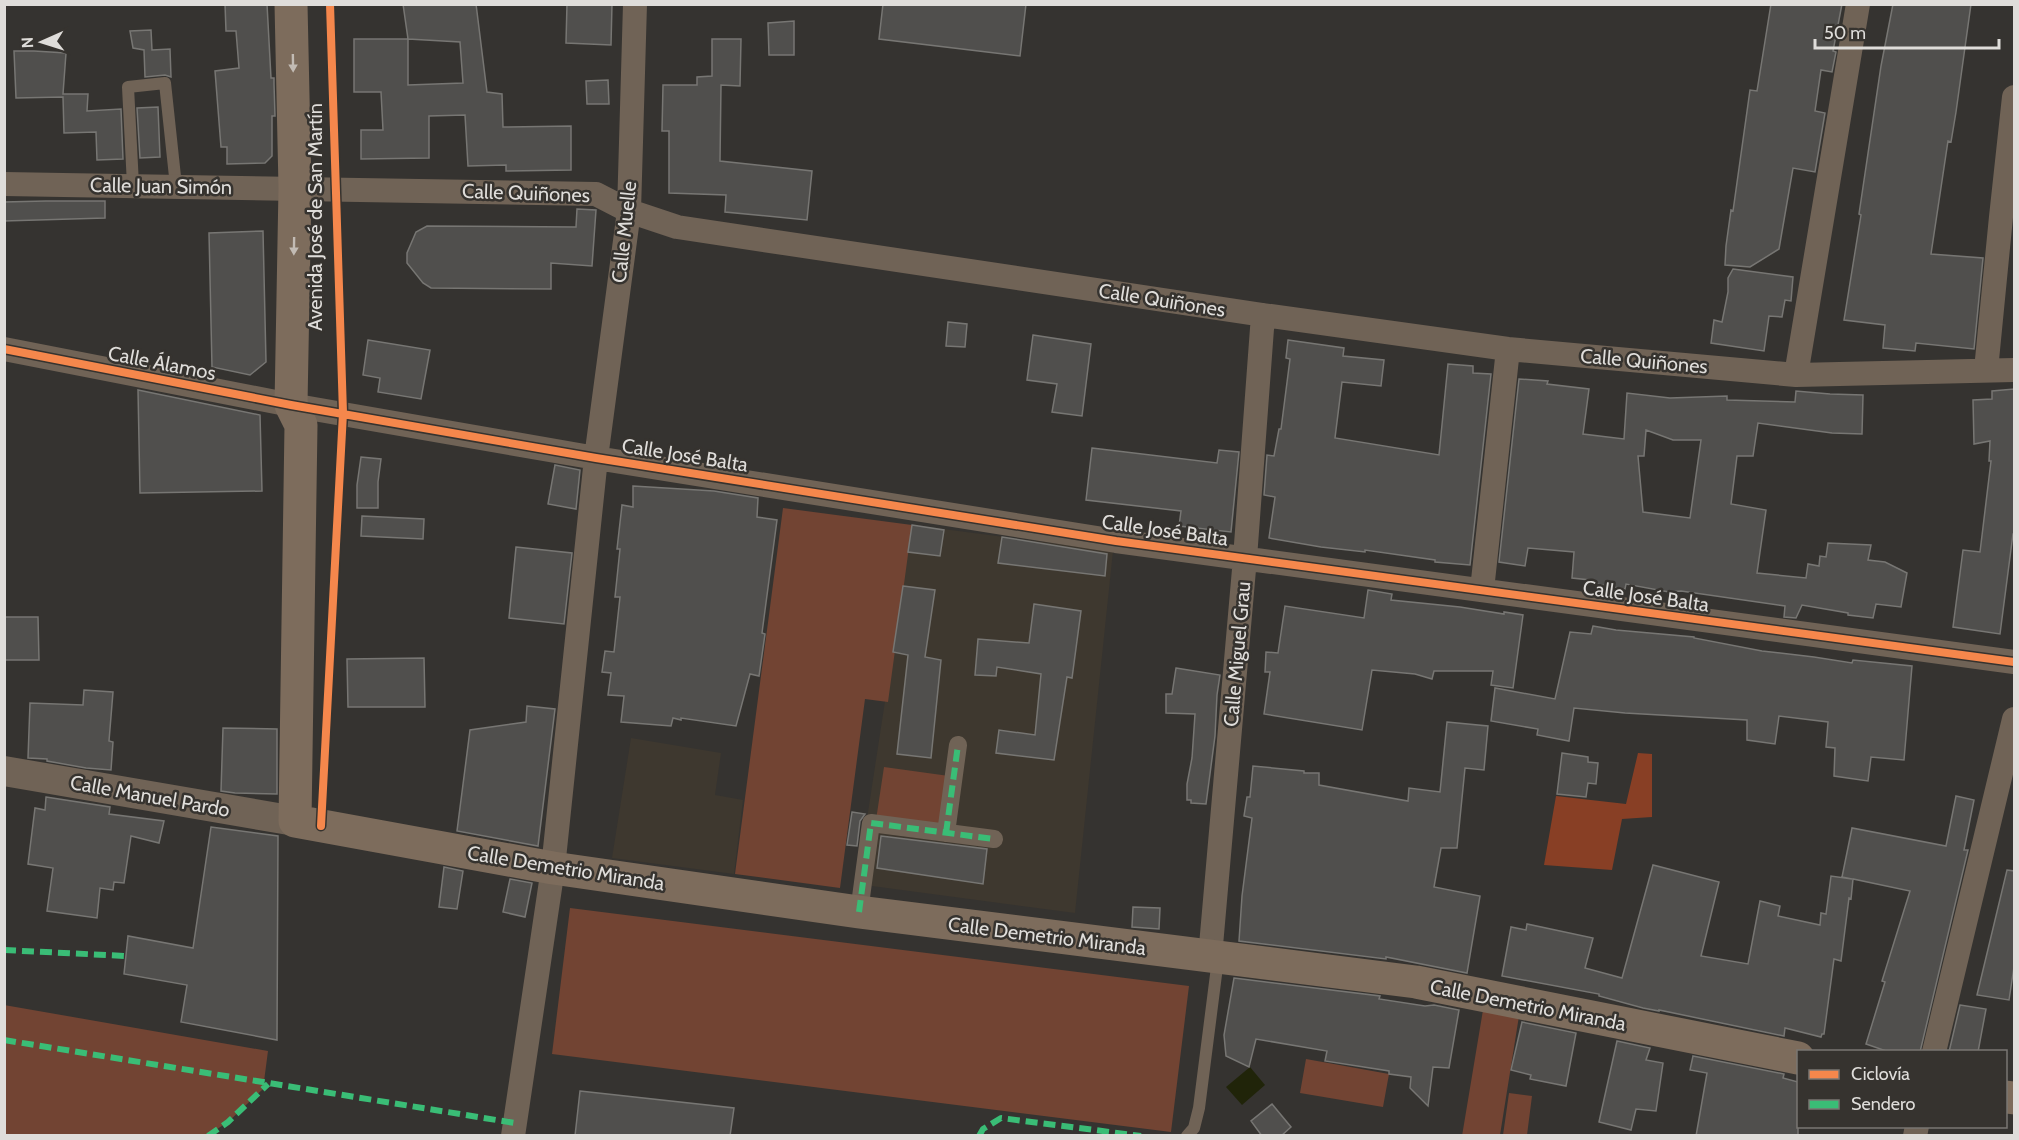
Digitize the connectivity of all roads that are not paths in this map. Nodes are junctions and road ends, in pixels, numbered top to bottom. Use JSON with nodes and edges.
{"nodes":[{"id":1,"x":291,"y":4,"type":"edge"},
{"id":2,"x":314,"y":4,"type":"edge"},
{"id":3,"x":635,"y":4,"type":"edge"},
{"id":4,"x":1858,"y":4,"type":"edge"},
{"id":5,"x":2014,"y":97,"type":"edge"},
{"id":6,"x":4,"y":183,"type":"edge"},
{"id":7,"x":133,"y":185,"type":"junction"},
{"id":8,"x":176,"y":186,"type":"junction"},
{"id":9,"x":306,"y":188,"type":"junction"},
{"id":10,"x":629,"y":212,"type":"junction"},
{"id":11,"x":1263,"y":315,"type":"junction"},
{"id":12,"x":4,"y":349,"type":"edge"},
{"id":13,"x":1508,"y":349,"type":"junction"},
{"id":14,"x":1986,"y":370,"type":"junction"},
{"id":15,"x":2014,"y":370,"type":"edge"},
{"id":16,"x":1796,"y":375,"type":"junction"},
{"id":17,"x":302,"y":412,"type":"junction"},
{"id":18,"x":596,"y":458,"type":"junction"},
{"id":19,"x":1245,"y":558,"type":"junction"},
{"id":20,"x":1482,"y":590,"type":"junction"},
{"id":21,"x":2014,"y":662,"type":"edge"},
{"id":22,"x":2014,"y":719,"type":"edge"},
{"id":23,"x":958,"y":745,"type":"dead end"},
{"id":24,"x":4,"y":771,"type":"edge"},
{"id":25,"x":295,"y":821,"type":"junction"},
{"id":26,"x":946,"y":833,"type":"junction"},
{"id":27,"x":994,"y":839,"type":"dead end"},
{"id":28,"x":553,"y":868,"type":"junction"},
{"id":29,"x":859,"y":912,"type":"junction"},
{"id":30,"x":1214,"y":957,"type":"junction"},
{"id":31,"x":1934,"y":1050,"type":"edge"},
{"id":32,"x":1797,"y":1058,"type":"edge"},
{"id":33,"x":513,"y":1136,"type":"edge"},
{"id":34,"x":1187,"y":1136,"type":"edge"}],
"edges":[{"from":1,"to":9,"type":"main road","name":"Avenida José de San Martín","one_way":true},
{"from":2,"to":9,"type":"main road","name":"Avenida José de San Martín"},
{"from":3,"to":10,"type":"street","name":"Calle Muelle"},
{"from":4,"to":16,"type":"street"},
{"from":5,"to":14,"type":"street"},
{"from":6,"to":7,"type":"street","name":"Calle Juan Simón"},
{"from":7,"to":8,"type":"street","name":"Calle Juan Simón"},
{"from":7,"to":8,"type":"lane"},
{"from":8,"to":9,"type":"street","name":"Calle Juan Simón"},
{"from":9,"to":10,"type":"street","name":"Calle Quiñones"},
{"from":9,"to":17,"type":"main road","name":"Avenida José de San Martín"},
{"from":10,"to":11,"type":"street","name":"Calle Quiñones"},
{"from":10,"to":18,"type":"street","name":"Calle Muelle"},
{"from":11,"to":13,"type":"street","name":"Calle Quiñones"},
{"from":11,"to":19,"type":"street","name":"Calle Miguel Grau"},
{"from":12,"to":17,"type":"street","name":"Calle Álamos"},
{"from":13,"to":16,"type":"street","name":"Calle Quiñones"},
{"from":13,"to":20,"type":"street"},
{"from":14,"to":15,"type":"street","name":"Calle Quiñones"},
{"from":14,"to":16,"type":"street","name":"Calle Quiñones"},
{"from":17,"to":18,"type":"street","name":"Calle José Balta"},
{"from":17,"to":25,"type":"main road","name":"Avenida José de San Martín"},
{"from":18,"to":19,"type":"street","name":"Calle José Balta"},
{"from":18,"to":28,"type":"street","name":"Calle Muelle"},
{"from":19,"to":20,"type":"street","name":"Calle José Balta"},
{"from":19,"to":30,"type":"street","name":"Calle Miguel Grau"},
{"from":20,"to":21,"type":"street","name":"Calle José Balta"},
{"from":22,"to":31,"type":"street"},
{"from":23,"to":26,"type":"street"},
{"from":24,"to":25,"type":"street","name":"Calle Manuel Pardo"},
{"from":25,"to":28,"type":"main road","name":"Calle Demetrio Miranda"},
{"from":26,"to":27,"type":"street"},
{"from":26,"to":29,"type":"street"},
{"from":28,"to":29,"type":"main road","name":"Calle Demetrio Miranda"},
{"from":28,"to":33,"type":"street","name":"Calle Muelle"},
{"from":29,"to":30,"type":"main road","name":"Calle Demetrio Miranda"},
{"from":30,"to":32,"type":"main road","name":"Calle Demetrio Miranda"},
{"from":30,"to":34,"type":"lane"}]}
